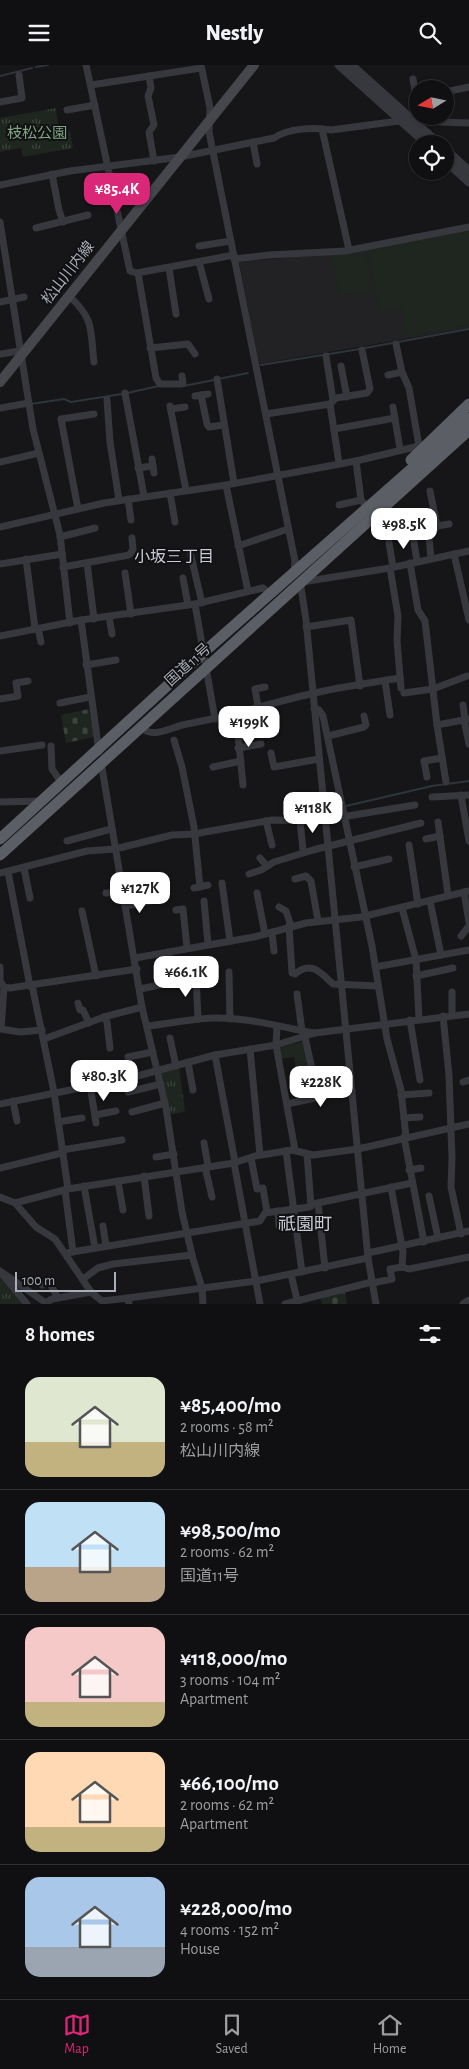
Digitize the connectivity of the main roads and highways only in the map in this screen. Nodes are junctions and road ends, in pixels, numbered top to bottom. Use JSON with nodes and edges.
{"nodes":[{"id":1,"x":254,"y":65,"type":"edge"},
{"id":2,"x":0,"y":381,"type":"edge"},
{"id":3,"x":469,"y":404,"type":"edge"},
{"id":4,"x":469,"y":418,"type":"edge"},
{"id":5,"x":469,"y":429,"type":"edge"},
{"id":6,"x":469,"y":440,"type":"edge"},
{"id":7,"x":408,"y":478,"type":"junction"},
{"id":8,"x":392,"y":491,"type":"junction"},
{"id":9,"x":297,"y":578,"type":"junction"},
{"id":10,"x":0,"y":839,"type":"edge"},
{"id":11,"x":0,"y":855,"type":"edge"}],
"edges":[{"from":1,"to":2,"type":"main road","name":"松山川内線"},
{"from":3,"to":8,"type":"highway","name":"国道11号"},
{"from":4,"to":7,"type":"highway","name":"国道11号"},
{"from":5,"to":7,"type":"highway","name":"国道11号"},
{"from":6,"to":8,"type":"highway","name":"国道11号"},
{"from":7,"to":8,"type":"highway","name":"国道11号"},
{"from":8,"to":9,"type":"highway","name":"国道11号"},
{"from":8,"to":9,"type":"highway","name":"国道11号"},
{"from":9,"to":10,"type":"highway","name":"国道11号"},
{"from":9,"to":11,"type":"highway","name":"国道11号"}]}
